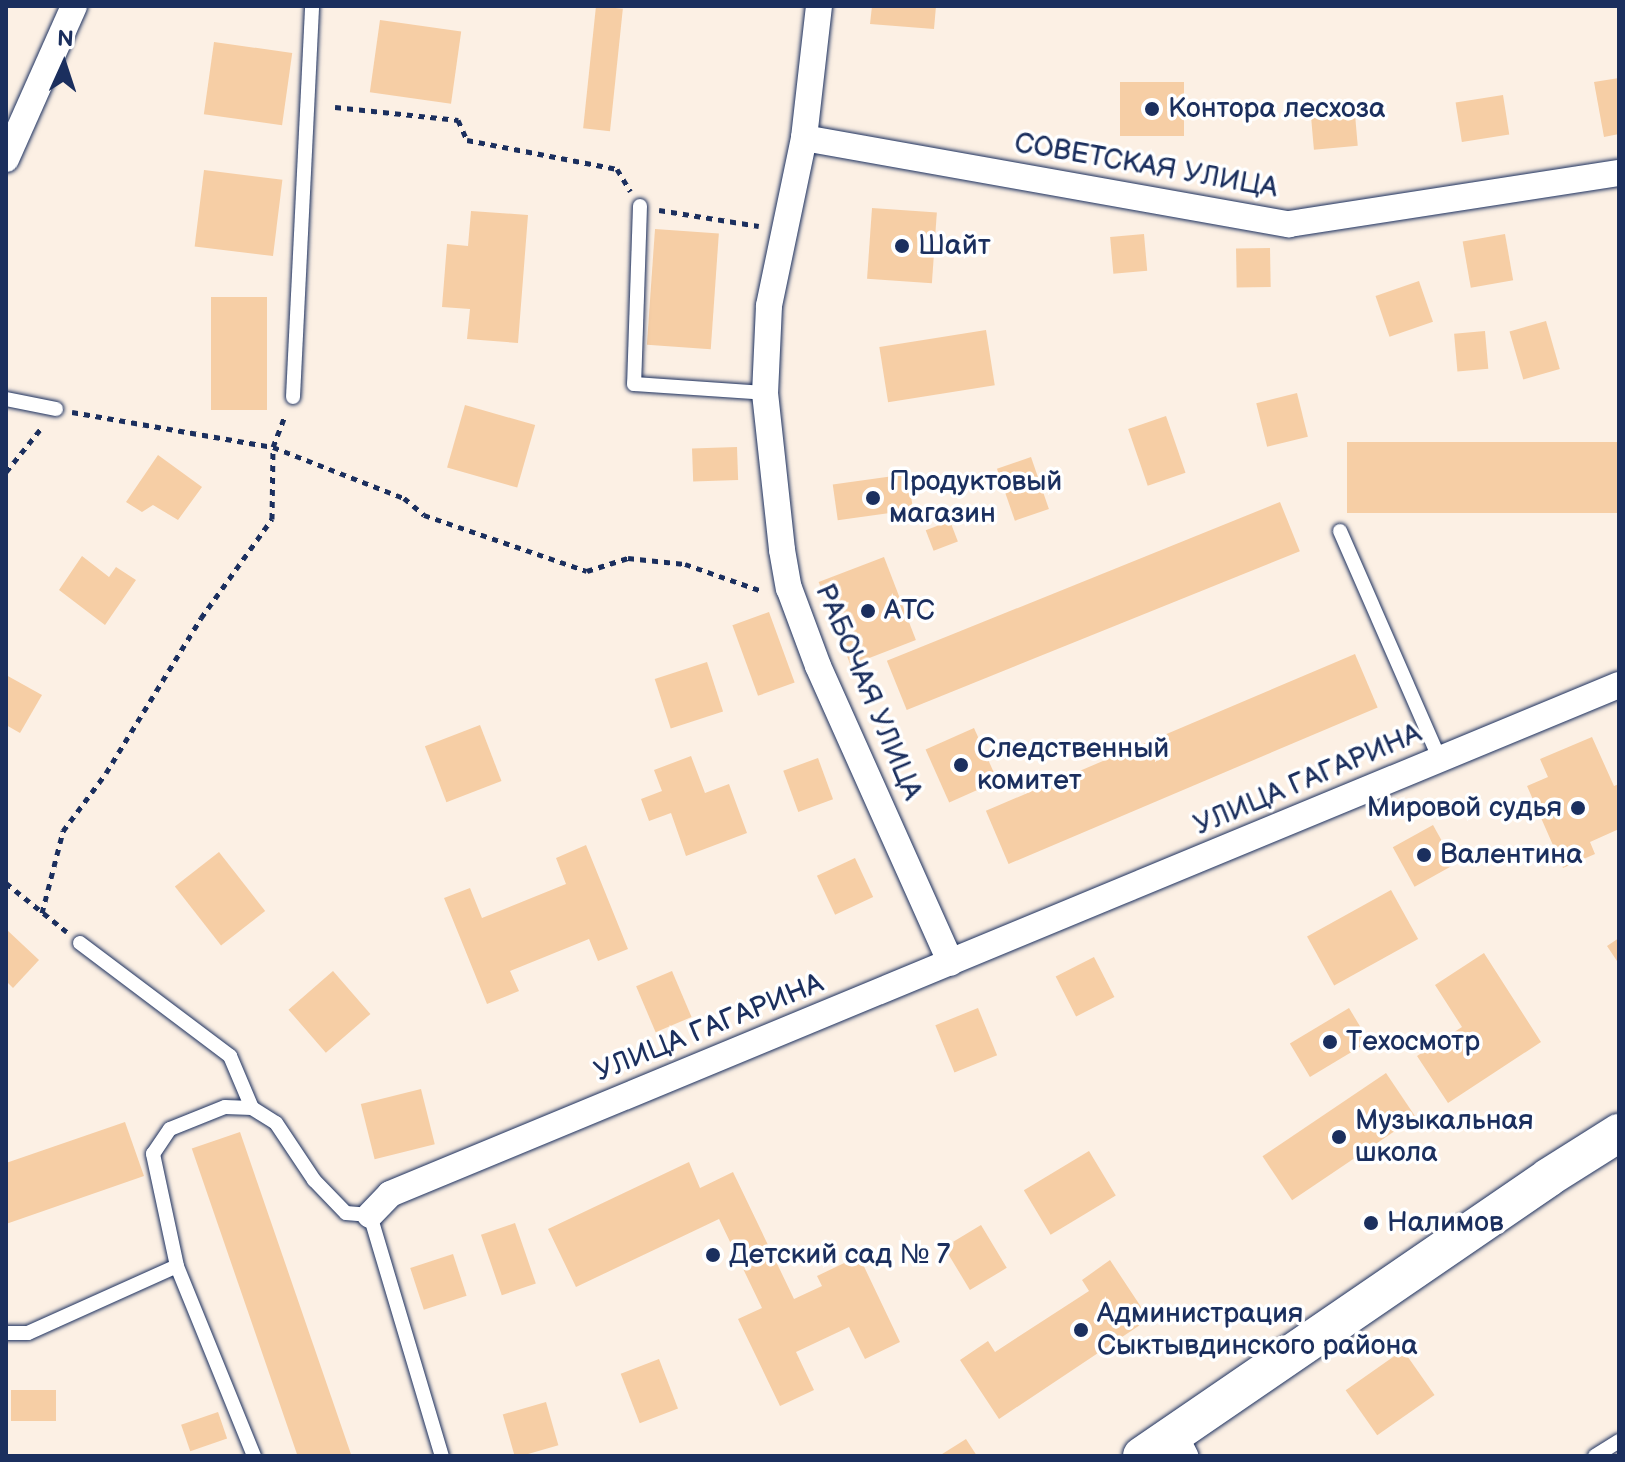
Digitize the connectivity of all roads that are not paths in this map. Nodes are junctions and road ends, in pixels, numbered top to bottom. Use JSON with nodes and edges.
{"nodes":[{"id":1,"x":74,"y":6,"type":"edge"},
{"id":2,"x":312,"y":6,"type":"edge"},
{"id":3,"x":819,"y":6,"type":"edge"},
{"id":4,"x":804,"y":138,"type":"junction"},
{"id":5,"x":6,"y":159,"type":"edge"},
{"id":6,"x":1619,"y":173,"type":"edge"},
{"id":7,"x":640,"y":206,"type":"road end"},
{"id":8,"x":765,"y":393,"type":"junction"},
{"id":9,"x":293,"y":397,"type":"road end"},
{"id":10,"x":6,"y":399,"type":"edge"},
{"id":11,"x":56,"y":409,"type":"road end"},
{"id":12,"x":1340,"y":531,"type":"dead end"},
{"id":13,"x":1619,"y":685,"type":"edge"},
{"id":14,"x":1440,"y":760,"type":"junction"},
{"id":15,"x":80,"y":943,"type":"road end"},
{"id":16,"x":951,"y":963,"type":"junction"},
{"id":17,"x":252,"y":1108,"type":"junction"},
{"id":18,"x":1619,"y":1133,"type":"edge"},
{"id":19,"x":370,"y":1215,"type":"junction"},
{"id":20,"x":177,"y":1266,"type":"junction"},
{"id":21,"x":6,"y":1333,"type":"edge"},
{"id":22,"x":1619,"y":1441,"type":"edge"},
{"id":23,"x":1180,"y":1445,"type":"edge"},
{"id":24,"x":254,"y":1456,"type":"edge"},
{"id":25,"x":442,"y":1456,"type":"edge"},
{"id":26,"x":1142,"y":1456,"type":"edge"},
{"id":27,"x":1595,"y":1456,"type":"edge"}],
"edges":[{"from":1,"to":5,"type":"street"},
{"from":2,"to":9,"type":"lane"},
{"from":3,"to":4,"type":"street","name":"РАБОЧАЯ УЛИЦА"},
{"from":4,"to":6,"type":"street","name":"СОВЕТСКАЯ УЛИЦА"},
{"from":4,"to":8,"type":"street","name":"РАБОЧАЯ УЛИЦА"},
{"from":7,"to":8,"type":"lane"},
{"from":8,"to":16,"type":"street","name":"РАБОЧАЯ УЛИЦА"},
{"from":10,"to":11,"type":"lane"},
{"from":12,"to":14,"type":"lane"},
{"from":13,"to":14,"type":"street","name":"УЛИЦА ГАГАРИНА"},
{"from":14,"to":16,"type":"street","name":"УЛИЦА ГАГАРИНА"},
{"from":15,"to":17,"type":"lane"},
{"from":16,"to":19,"type":"street","name":"УЛИЦА ГАГАРИНА"},
{"from":17,"to":19,"type":"lane"},
{"from":17,"to":20,"type":"lane"},
{"from":18,"to":23,"type":"main road"},
{"from":19,"to":25,"type":"lane"},
{"from":20,"to":21,"type":"lane"},
{"from":20,"to":24,"type":"lane"},
{"from":22,"to":27,"type":"lane"},
{"from":23,"to":26,"type":"main road"}]}
